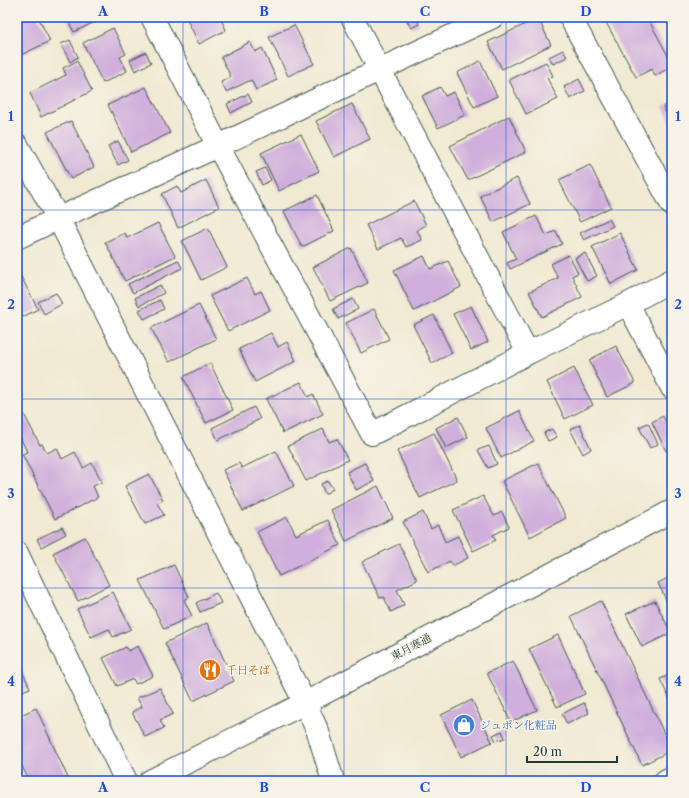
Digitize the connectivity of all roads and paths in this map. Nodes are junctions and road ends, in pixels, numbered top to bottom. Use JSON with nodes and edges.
{"nodes":[{"id":1,"x":152,"y":17,"type":"edge"},
{"id":2,"x":352,"y":17,"type":"edge"},
{"id":3,"x":492,"y":17,"type":"edge"},
{"id":4,"x":570,"y":17,"type":"edge"},
{"id":5,"x":379,"y":69,"type":"junction"},
{"id":6,"x":17,"y":145,"type":"edge"},
{"id":7,"x":218,"y":146,"type":"junction"},
{"id":8,"x":672,"y":205,"type":"edge"},
{"id":9,"x":58,"y":218,"type":"junction"},
{"id":10,"x":17,"y":238,"type":"edge"},
{"id":11,"x":672,"y":280,"type":"edge"},
{"id":12,"x":628,"y":304,"type":"junction"},
{"id":13,"x":528,"y":353,"type":"junction"},
{"id":14,"x":672,"y":388,"type":"edge"},
{"id":15,"x":672,"y":511,"type":"edge"},
{"id":16,"x":17,"y":553,"type":"edge"},
{"id":17,"x":305,"y":703,"type":"junction"},
{"id":18,"x":672,"y":777,"type":"edge"},
{"id":19,"x":126,"y":781,"type":"edge"},
{"id":20,"x":150,"y":781,"type":"edge"},
{"id":21,"x":334,"y":781,"type":"edge"},
{"id":22,"x":665,"y":781,"type":"edge"}],
"edges":[{"from":1,"to":7,"type":"street"},
{"from":2,"to":5,"type":"street"},
{"from":3,"to":5,"type":"street"},
{"from":4,"to":8,"type":"street"},
{"from":5,"to":7,"type":"street"},
{"from":5,"to":13,"type":"street"},
{"from":6,"to":9,"type":"street"},
{"from":7,"to":9,"type":"street"},
{"from":7,"to":13,"type":"street"},
{"from":9,"to":10,"type":"street"},
{"from":9,"to":17,"type":"street"},
{"from":11,"to":12,"type":"street"},
{"from":12,"to":13,"type":"street"},
{"from":12,"to":14,"type":"street"},
{"from":15,"to":17,"type":"street","name":"東月寒通"},
{"from":16,"to":19,"type":"street"},
{"from":17,"to":20,"type":"street","name":"東月寒通"},
{"from":17,"to":21,"type":"street"},
{"from":18,"to":22,"type":"street"}]}
